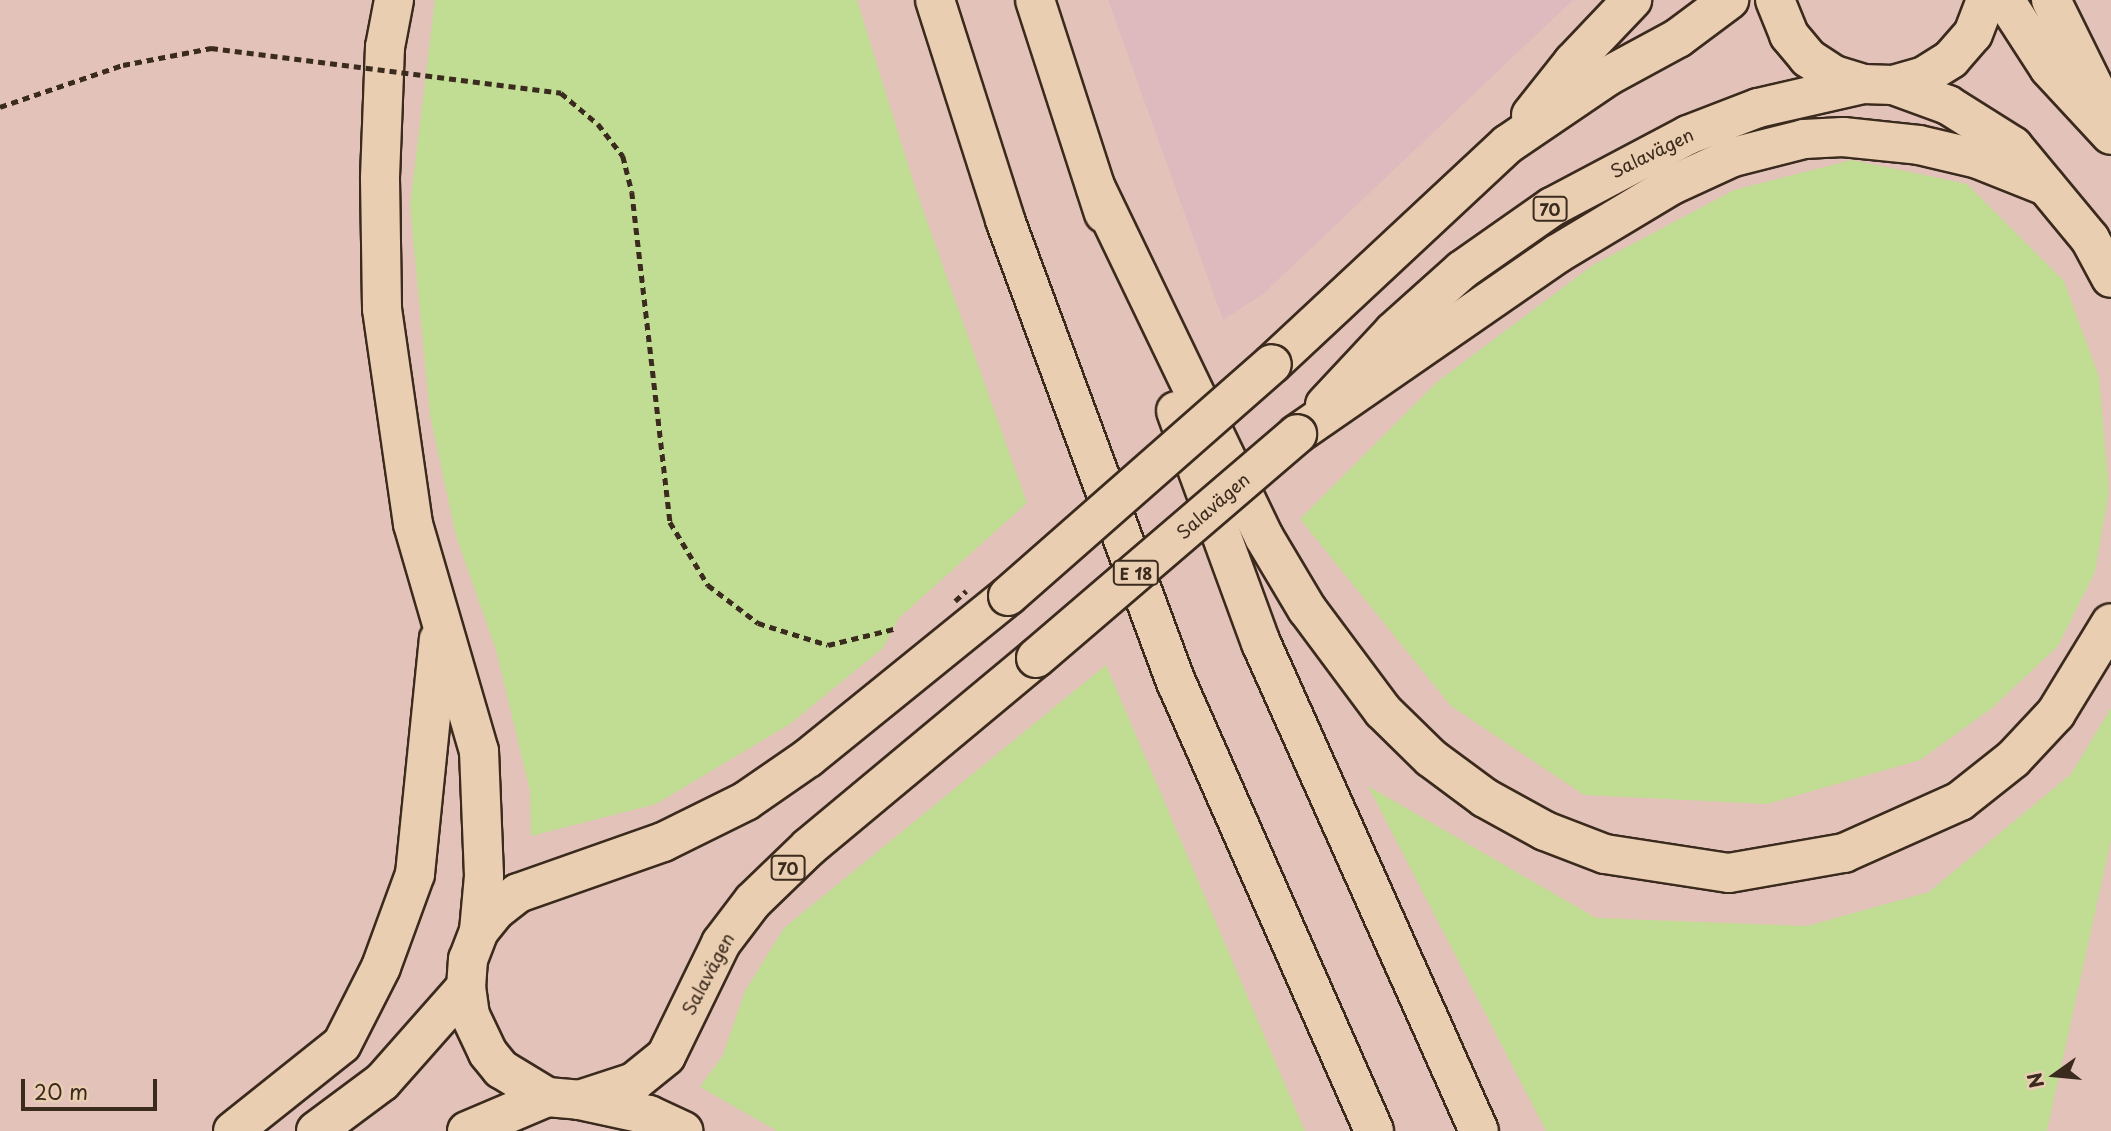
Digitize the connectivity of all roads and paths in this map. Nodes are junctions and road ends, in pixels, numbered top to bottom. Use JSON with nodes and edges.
{"nodes":[{"id":1,"x":394,"y":0,"type":"edge"},
{"id":2,"x":935,"y":0,"type":"edge"},
{"id":3,"x":1035,"y":0,"type":"edge"},
{"id":4,"x":1632,"y":0,"type":"edge"},
{"id":5,"x":1729,"y":0,"type":"edge"},
{"id":6,"x":1775,"y":0,"type":"edge"},
{"id":7,"x":1986,"y":0,"type":"edge"},
{"id":8,"x":2005,"y":0,"type":"edge"},
{"id":9,"x":2051,"y":0,"type":"edge"},
{"id":10,"x":1878,"y":84,"type":"junction"},
{"id":11,"x":0,"y":107,"type":"edge"},
{"id":12,"x":2111,"y":119,"type":"edge"},
{"id":13,"x":2111,"y":135,"type":"edge"},
{"id":14,"x":1508,"y":144,"type":"junction"},
{"id":15,"x":2046,"y":186,"type":"junction"},
{"id":16,"x":1096,"y":188,"type":"junction"},
{"id":17,"x":2111,"y":278,"type":"edge"},
{"id":18,"x":1297,"y":434,"type":"junction"},
{"id":19,"x":955,"y":601,"type":"dead end"},
{"id":20,"x":944,"y":606,"type":"dead end"},
{"id":21,"x":910,"y":623,"type":"dead end"},
{"id":22,"x":2111,"y":623,"type":"edge"},
{"id":23,"x":440,"y":626,"type":"junction"},
{"id":24,"x":479,"y":931,"type":"junction"},
{"id":25,"x":466,"y":988,"type":"junction"},
{"id":26,"x":563,"y":1098,"type":"junction"},
{"id":27,"x":233,"y":1131,"type":"edge"},
{"id":28,"x":316,"y":1131,"type":"edge"},
{"id":29,"x":467,"y":1131,"type":"edge"},
{"id":30,"x":684,"y":1131,"type":"edge"},
{"id":31,"x":1374,"y":1131,"type":"edge"},
{"id":32,"x":1479,"y":1131,"type":"edge"}],
"edges":[{"from":1,"to":23,"type":"highway"},
{"from":2,"to":31,"type":"highway","number":"E 18"},
{"from":3,"to":16,"type":"highway"},
{"from":4,"to":14,"type":"highway"},
{"from":5,"to":14,"type":"highway"},
{"from":6,"to":10,"type":"highway"},
{"from":7,"to":10,"type":"highway","name":"Salavägen"},
{"from":8,"to":13,"type":"highway"},
{"from":9,"to":12,"type":"highway"},
{"from":10,"to":15,"type":"highway"},
{"from":10,"to":18,"type":"highway","name":"Salavägen","number":"70"},
{"from":11,"to":21,"type":"path","bridge":true},
{"from":14,"to":24,"type":"highway","bridge":true},
{"from":15,"to":17,"type":"highway"},
{"from":15,"to":18,"type":"highway"},
{"from":16,"to":22,"type":"highway"},
{"from":16,"to":32,"type":"highway"},
{"from":18,"to":26,"type":"highway","name":"Salavägen","number":"70","bridge":true},
{"from":19,"to":20,"type":"path"},
{"from":23,"to":24,"type":"highway"},
{"from":23,"to":27,"type":"highway"},
{"from":24,"to":25,"type":"highway"},
{"from":25,"to":26,"type":"highway"},
{"from":25,"to":28,"type":"highway"},
{"from":26,"to":29,"type":"highway","name":"Salavägen","number":"70"},
{"from":26,"to":30,"type":"highway"}]}
